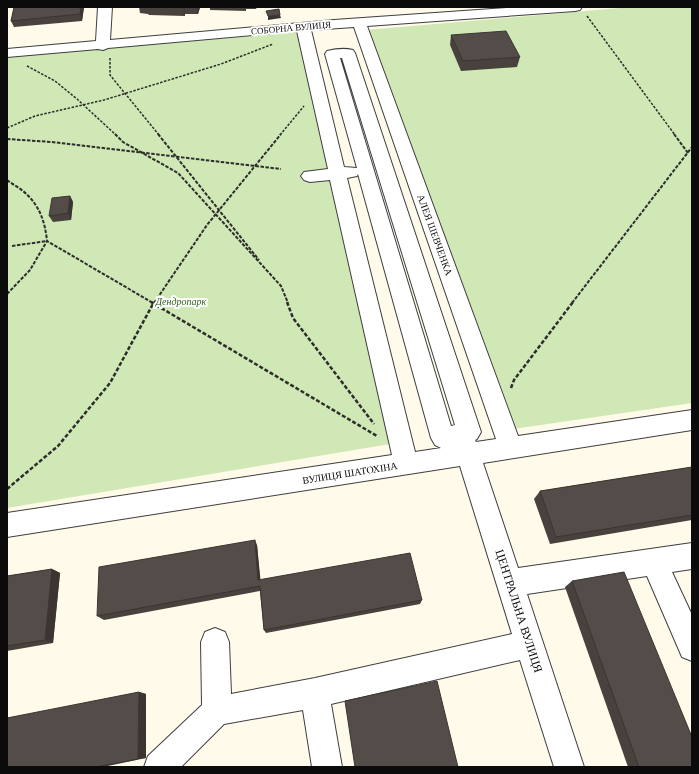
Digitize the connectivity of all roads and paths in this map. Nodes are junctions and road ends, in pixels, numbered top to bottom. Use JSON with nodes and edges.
{"nodes":[{"id":1,"x":105,"y":7,"type":"edge"},
{"id":2,"x":573,"y":9,"type":"edge"},
{"id":3,"x":333,"y":19,"type":"junction"},
{"id":4,"x":359,"y":22,"type":"junction"},
{"id":5,"x":302,"y":27,"type":"junction"},
{"id":6,"x":107,"y":45,"type":"junction"},
{"id":7,"x":7,"y":53,"type":"edge"},
{"id":8,"x":342,"y":53,"type":"junction"},
{"id":9,"x":21,"y":63,"type":"dead end"},
{"id":10,"x":318,"y":91,"type":"junction"},
{"id":11,"x":124,"y":93,"type":"junction"},
{"id":12,"x":84,"y":105,"type":"junction"},
{"id":13,"x":7,"y":128,"type":"edge"},
{"id":14,"x":7,"y":139,"type":"edge"},
{"id":15,"x":692,"y":147,"type":"edge"},
{"id":16,"x":142,"y":153,"type":"junction"},
{"id":17,"x":688,"y":153,"type":"junction"},
{"id":18,"x":175,"y":156,"type":"junction"},
{"id":19,"x":255,"y":166,"type":"junction"},
{"id":20,"x":385,"y":168,"type":"junction"},
{"id":21,"x":281,"y":169,"type":"dead end"},
{"id":22,"x":365,"y":170,"type":"junction"},
{"id":23,"x":337,"y":173,"type":"junction"},
{"id":24,"x":310,"y":176,"type":"dead end"},
{"id":25,"x":7,"y":180,"type":"edge"},
{"id":26,"x":219,"y":211,"type":"junction"},
{"id":27,"x":216,"y":214,"type":"junction"},
{"id":28,"x":47,"y":241,"type":"junction"},
{"id":29,"x":12,"y":246,"type":"dead end"},
{"id":30,"x":281,"y":286,"type":"junction"},
{"id":31,"x":7,"y":294,"type":"edge"},
{"id":32,"x":154,"y":304,"type":"junction"},
{"id":33,"x":499,"y":416,"type":"junction"},
{"id":34,"x":692,"y":420,"type":"edge"},
{"id":35,"x":375,"y":425,"type":"dead end"},
{"id":36,"x":466,"y":445,"type":"junction"},
{"id":37,"x":511,"y":448,"type":"junction"},
{"id":38,"x":403,"y":453,"type":"junction"},
{"id":39,"x":7,"y":489,"type":"edge"},
{"id":40,"x":7,"y":525,"type":"edge"},
{"id":41,"x":692,"y":556,"type":"edge"},
{"id":42,"x":654,"y":562,"type":"junction"},
{"id":43,"x":510,"y":583,"type":"junction"},
{"id":44,"x":216,"y":642,"type":"dead end"},
{"id":45,"x":530,"y":644,"type":"junction"},
{"id":46,"x":692,"y":647,"type":"edge"},
{"id":47,"x":315,"y":693,"type":"junction"},
{"id":48,"x":217,"y":711,"type":"junction"},
{"id":49,"x":159,"y":767,"type":"edge"},
{"id":50,"x":328,"y":767,"type":"edge"},
{"id":51,"x":569,"y":767,"type":"edge"}],
"edges":[{"from":1,"to":6,"type":"street"},
{"from":2,"to":4,"type":"street","name":"СОБОРНА ВУЛИЦЯ"},
{"from":2,"to":17,"type":"path"},
{"from":3,"to":4,"type":"street","name":"СОБОРНА ВУЛИЦЯ"},
{"from":3,"to":5,"type":"street","name":"СОБОРНА ВУЛИЦЯ"},
{"from":3,"to":8,"type":"street"},
{"from":4,"to":33,"type":"street","name":"АЛЕЯ ШЕВЧЕНКА"},
{"from":5,"to":6,"type":"street","name":"СОБОРНА ВУЛИЦЯ"},
{"from":5,"to":10,"type":"street"},
{"from":5,"to":11,"type":"path"},
{"from":6,"to":7,"type":"street","name":"СОБОРНА ВУЛИЦЯ"},
{"from":6,"to":11,"type":"path"},
{"from":8,"to":20,"type":"street"},
{"from":8,"to":22,"type":"street"},
{"from":9,"to":12,"type":"path"},
{"from":10,"to":19,"type":"path"},
{"from":10,"to":23,"type":"street"},
{"from":11,"to":12,"type":"path"},
{"from":11,"to":18,"type":"path"},
{"from":12,"to":13,"type":"path"},
{"from":12,"to":16,"type":"path"},
{"from":14,"to":16,"type":"path"},
{"from":15,"to":17,"type":"path"},
{"from":16,"to":18,"type":"path"},
{"from":16,"to":27,"type":"path"},
{"from":17,"to":33,"type":"path"},
{"from":18,"to":19,"type":"path"},
{"from":18,"to":26,"type":"path"},
{"from":19,"to":21,"type":"path"},
{"from":19,"to":26,"type":"path"},
{"from":20,"to":22,"type":"street"},
{"from":20,"to":36,"type":"street"},
{"from":22,"to":23,"type":"street"},
{"from":22,"to":36,"type":"street"},
{"from":23,"to":24,"type":"street"},
{"from":23,"to":38,"type":"street"},
{"from":25,"to":28,"type":"path"},
{"from":26,"to":27,"type":"path"},
{"from":26,"to":30,"type":"path"},
{"from":27,"to":30,"type":"path"},
{"from":27,"to":32,"type":"path"},
{"from":28,"to":29,"type":"path"},
{"from":28,"to":31,"type":"path"},
{"from":28,"to":32,"type":"path"},
{"from":30,"to":35,"type":"path"},
{"from":32,"to":38,"type":"path"},
{"from":32,"to":39,"type":"path"},
{"from":33,"to":37,"type":"street","name":"АЛЕЯ ШЕВЧЕНКА"},
{"from":34,"to":37,"type":"street","name":"ВУЛИЦЯ ШАТОХІНА"},
{"from":36,"to":37,"type":"street","name":"ВУЛИЦЯ ШАТОХІНА"},
{"from":36,"to":38,"type":"street","name":"ВУЛИЦЯ ШАТОХІНА"},
{"from":36,"to":43,"type":"street","name":"ЦЕНТРАЛЬНА ВУЛИЦЯ"},
{"from":38,"to":40,"type":"street","name":"ВУЛИЦЯ ШАТОХІНА"},
{"from":41,"to":42,"type":"street"},
{"from":42,"to":43,"type":"street"},
{"from":42,"to":46,"type":"street"},
{"from":43,"to":45,"type":"street","name":"ЦЕНТРАЛЬНА ВУЛИЦЯ"},
{"from":44,"to":48,"type":"street"},
{"from":45,"to":47,"type":"street"},
{"from":45,"to":51,"type":"street","name":"ЦЕНТРАЛЬНА ВУЛИЦЯ"},
{"from":47,"to":48,"type":"street"},
{"from":47,"to":50,"type":"street"},
{"from":48,"to":49,"type":"street"}]}
